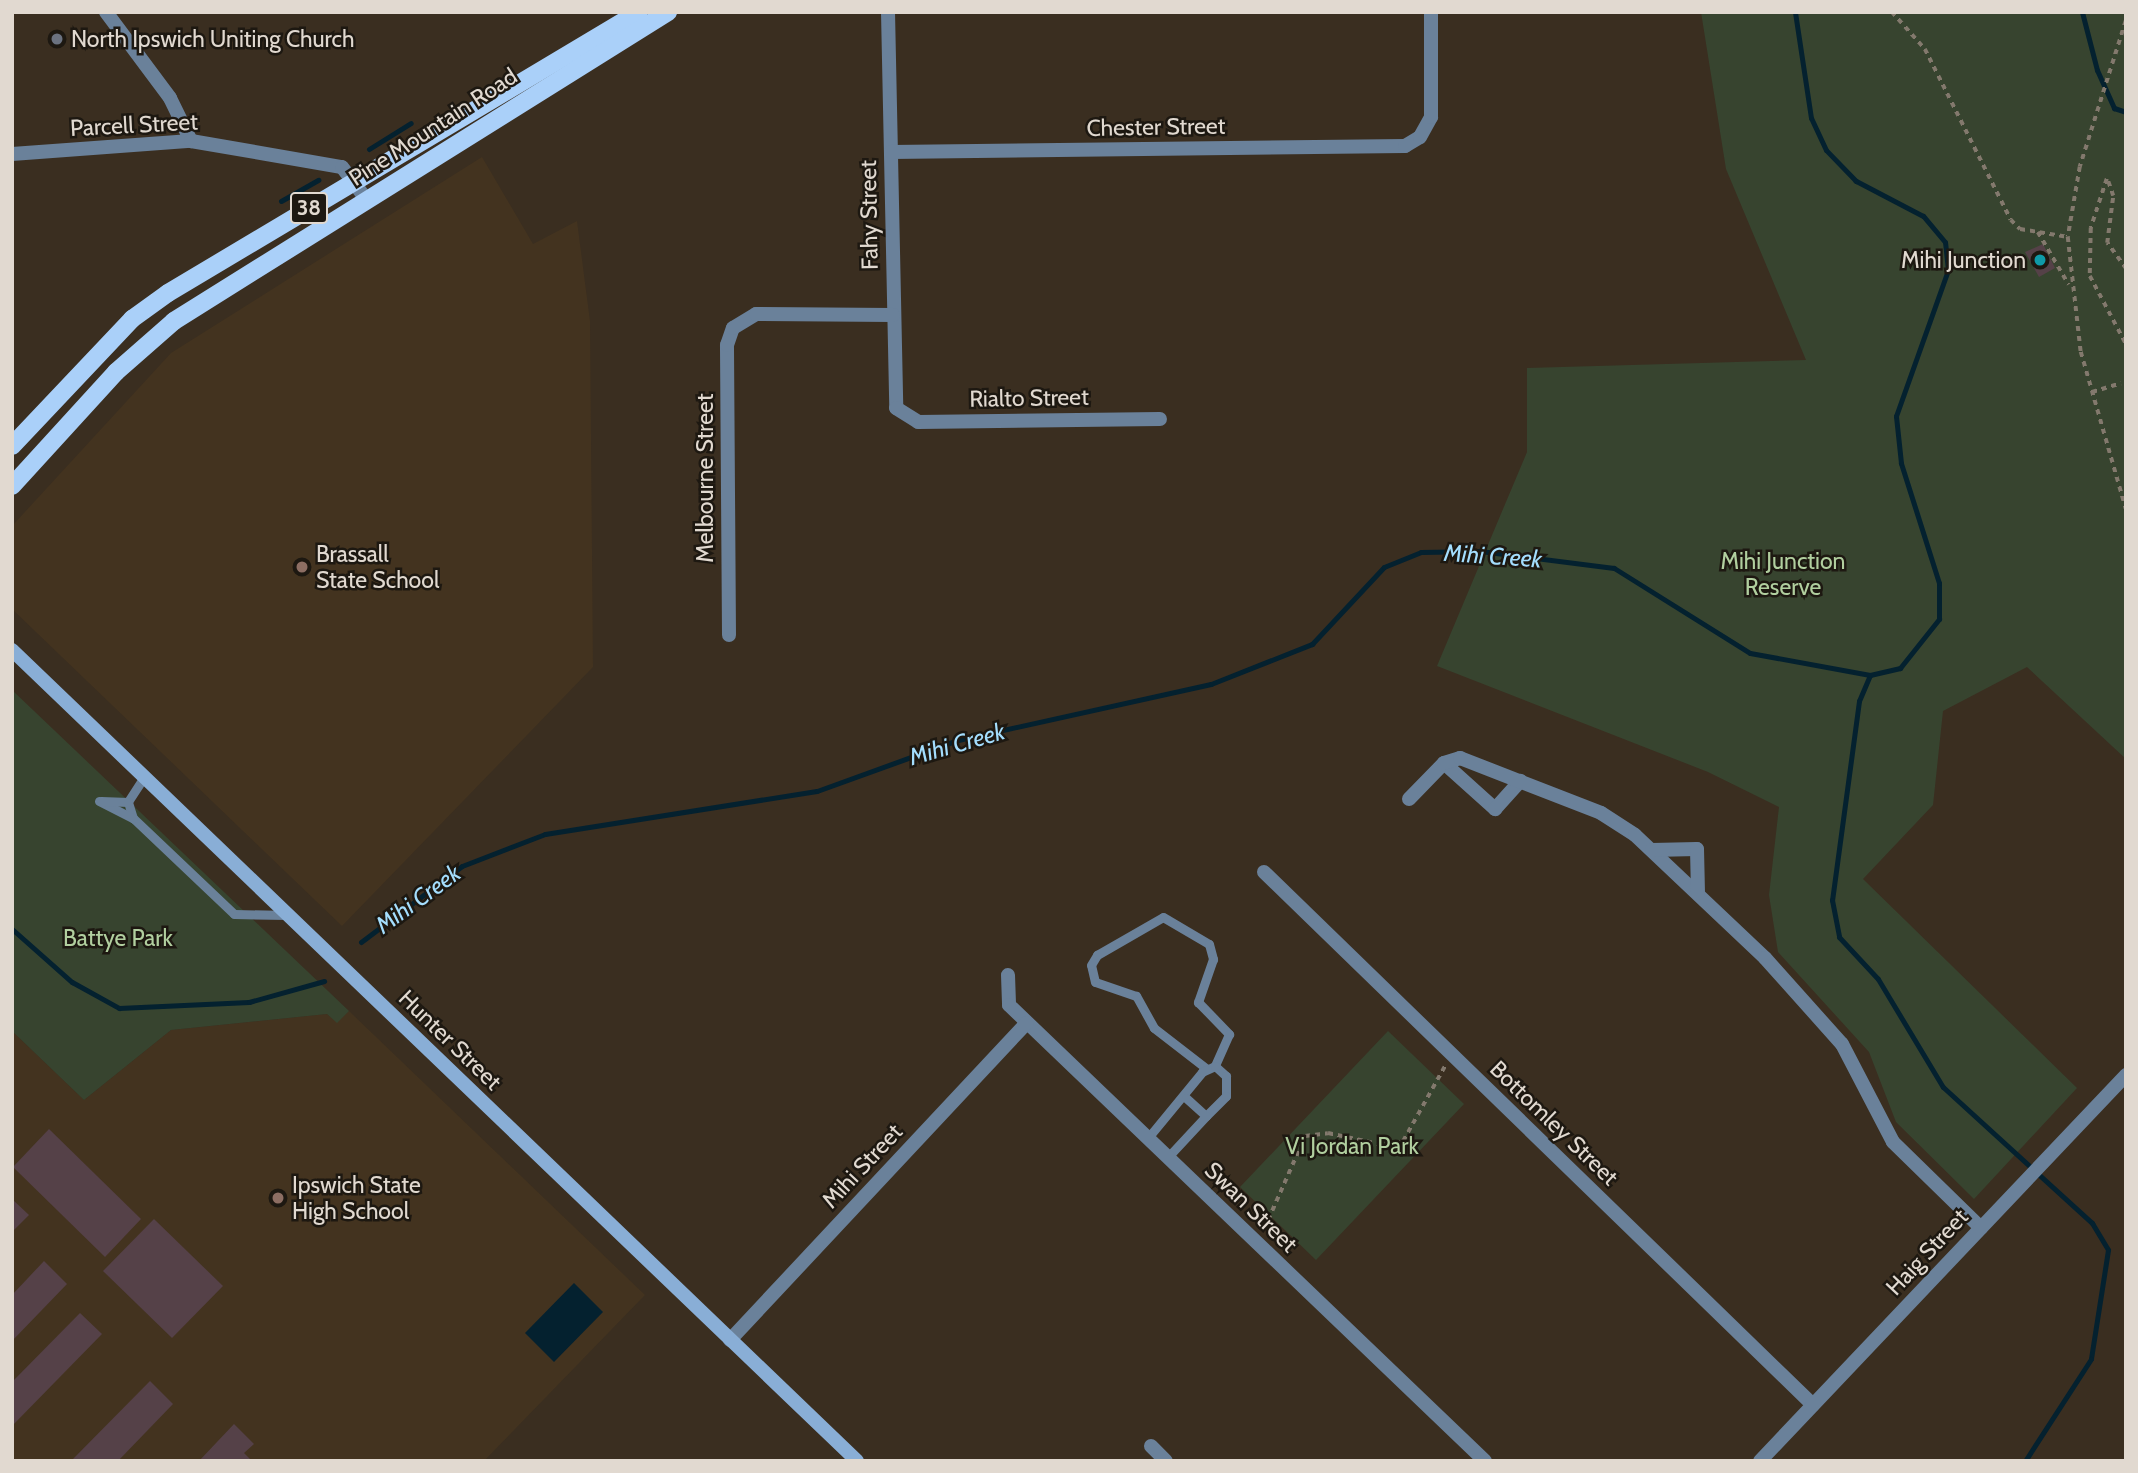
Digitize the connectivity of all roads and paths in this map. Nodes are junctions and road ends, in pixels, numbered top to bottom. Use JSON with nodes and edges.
{"nodes":[{"id":1,"x":106,"y":12,"type":"edge"},
{"id":2,"x":639,"y":12,"type":"edge"},
{"id":3,"x":668,"y":12,"type":"edge"},
{"id":4,"x":888,"y":12,"type":"edge"},
{"id":5,"x":1431,"y":12,"type":"edge"},
{"id":6,"x":1892,"y":12,"type":"edge"},
{"id":7,"x":2126,"y":21,"type":"edge"},
{"id":8,"x":191,"y":141,"type":"junction"},
{"id":9,"x":891,"y":152,"type":"junction"},
{"id":10,"x":12,"y":154,"type":"edge"},
{"id":11,"x":355,"y":181,"type":"junction"},
{"id":12,"x":366,"y":199,"type":"junction"},
{"id":13,"x":2038,"y":232,"type":"junction"},
{"id":14,"x":2068,"y":237,"type":"junction"},
{"id":15,"x":2126,"y":269,"type":"edge"},
{"id":16,"x":2070,"y":287,"type":"junction"},
{"id":17,"x":893,"y":314,"type":"junction"},
{"id":18,"x":2126,"y":344,"type":"edge"},
{"id":19,"x":2121,"y":383,"type":"dead end"},
{"id":20,"x":2092,"y":393,"type":"junction"},
{"id":21,"x":901,"y":415,"type":"joint"},
{"id":22,"x":1160,"y":419,"type":"dead end"},
{"id":23,"x":12,"y":446,"type":"edge"},
{"id":24,"x":12,"y":486,"type":"edge"},
{"id":25,"x":2126,"y":509,"type":"edge"},
{"id":26,"x":729,"y":635,"type":"dead end"},
{"id":27,"x":12,"y":650,"type":"edge"},
{"id":28,"x":1444,"y":763,"type":"junction"},
{"id":29,"x":144,"y":777,"type":"junction"},
{"id":30,"x":1520,"y":781,"type":"junction"},
{"id":31,"x":1409,"y":799,"type":"dead end"},
{"id":32,"x":128,"y":802,"type":"junction"},
{"id":33,"x":133,"y":818,"type":"junction"},
{"id":34,"x":1652,"y":850,"type":"junction"},
{"id":35,"x":1264,"y":872,"type":"dead end"},
{"id":36,"x":1698,"y":893,"type":"junction"},
{"id":37,"x":288,"y":915,"type":"junction"},
{"id":38,"x":1008,"y":975,"type":"dead end"},
{"id":39,"x":1027,"y":1023,"type":"junction"},
{"id":40,"x":1454,"y":1058,"type":"junction"},
{"id":41,"x":1211,"y":1068,"type":"junction"},
{"id":42,"x":2126,"y":1074,"type":"edge"},
{"id":43,"x":1186,"y":1098,"type":"junction"},
{"id":44,"x":1206,"y":1116,"type":"junction"},
{"id":45,"x":1147,"y":1139,"type":"junction"},
{"id":46,"x":1167,"y":1158,"type":"junction"},
{"id":47,"x":1981,"y":1228,"type":"junction"},
{"id":48,"x":1253,"y":1241,"type":"junction"},
{"id":49,"x":730,"y":1340,"type":"junction"},
{"id":50,"x":1814,"y":1405,"type":"junction"},
{"id":51,"x":1151,"y":1446,"type":"dead end"},
{"id":52,"x":857,"y":1461,"type":"edge"},
{"id":53,"x":1166,"y":1461,"type":"edge"},
{"id":54,"x":1485,"y":1461,"type":"edge"},
{"id":55,"x":1760,"y":1461,"type":"edge"}],
"edges":[{"from":1,"to":8,"type":"street"},
{"from":2,"to":11,"type":"main road","name":"Pine Mountain Road","number":"38"},
{"from":3,"to":12,"type":"main road","name":"Pine Mountain Road","number":"38"},
{"from":4,"to":9,"type":"street","name":"Fahy Street"},
{"from":5,"to":9,"type":"street","name":"Chester Street"},
{"from":6,"to":13,"type":"path"},
{"from":7,"to":14,"type":"path"},
{"from":8,"to":10,"type":"street","name":"Parcell Street"},
{"from":8,"to":11,"type":"street","name":"Parcell Street"},
{"from":9,"to":17,"type":"street","name":"Fahy Street"},
{"from":11,"to":12,"type":"street","name":"Parcell Street"},
{"from":11,"to":23,"type":"main road","name":"Pine Mountain Road","number":"38"},
{"from":12,"to":24,"type":"main road","name":"Pine Mountain Road","number":"38"},
{"from":13,"to":14,"type":"path"},
{"from":13,"to":16,"type":"path"},
{"from":14,"to":16,"type":"path"},
{"from":15,"to":18,"type":"path"},
{"from":16,"to":20,"type":"path"},
{"from":17,"to":21,"type":"street","name":"Fahy Street"},
{"from":17,"to":26,"type":"street","name":"Melbourne Street"},
{"from":19,"to":20,"type":"path"},
{"from":20,"to":25,"type":"path"},
{"from":21,"to":22,"type":"street","name":"Rialto Street"},
{"from":27,"to":29,"type":"main road","name":"Hunter Street"},
{"from":28,"to":30,"type":"street"},
{"from":28,"to":30,"type":"street"},
{"from":28,"to":31,"type":"street"},
{"from":29,"to":32,"type":"lane"},
{"from":29,"to":37,"type":"main road","name":"Hunter Street"},
{"from":30,"to":34,"type":"street"},
{"from":32,"to":33,"type":"lane"},
{"from":32,"to":33,"type":"lane"},
{"from":33,"to":37,"type":"lane"},
{"from":34,"to":36,"type":"street"},
{"from":34,"to":36,"type":"street"},
{"from":35,"to":40,"type":"street","name":"Bottomley Street"},
{"from":36,"to":47,"type":"street"},
{"from":37,"to":49,"type":"main road","name":"Hunter Street"},
{"from":38,"to":39,"type":"street","name":"Swan Street"},
{"from":39,"to":45,"type":"street","name":"Swan Street"},
{"from":39,"to":49,"type":"street","name":"Mihi Street"},
{"from":40,"to":48,"type":"path"},
{"from":40,"to":50,"type":"street","name":"Bottomley Street"},
{"from":41,"to":41,"type":"lane"},
{"from":41,"to":43,"type":"lane"},
{"from":41,"to":44,"type":"lane"},
{"from":42,"to":47,"type":"street","name":"Haig Street"},
{"from":43,"to":44,"type":"lane"},
{"from":43,"to":45,"type":"lane"},
{"from":44,"to":46,"type":"lane"},
{"from":45,"to":46,"type":"street","name":"Swan Street"},
{"from":46,"to":48,"type":"street","name":"Swan Street"},
{"from":47,"to":50,"type":"street","name":"Haig Street"},
{"from":48,"to":54,"type":"street","name":"Swan Street"},
{"from":49,"to":52,"type":"main road","name":"Hunter Street"},
{"from":50,"to":55,"type":"street","name":"Haig Street"},
{"from":51,"to":53,"type":"street"}]}
